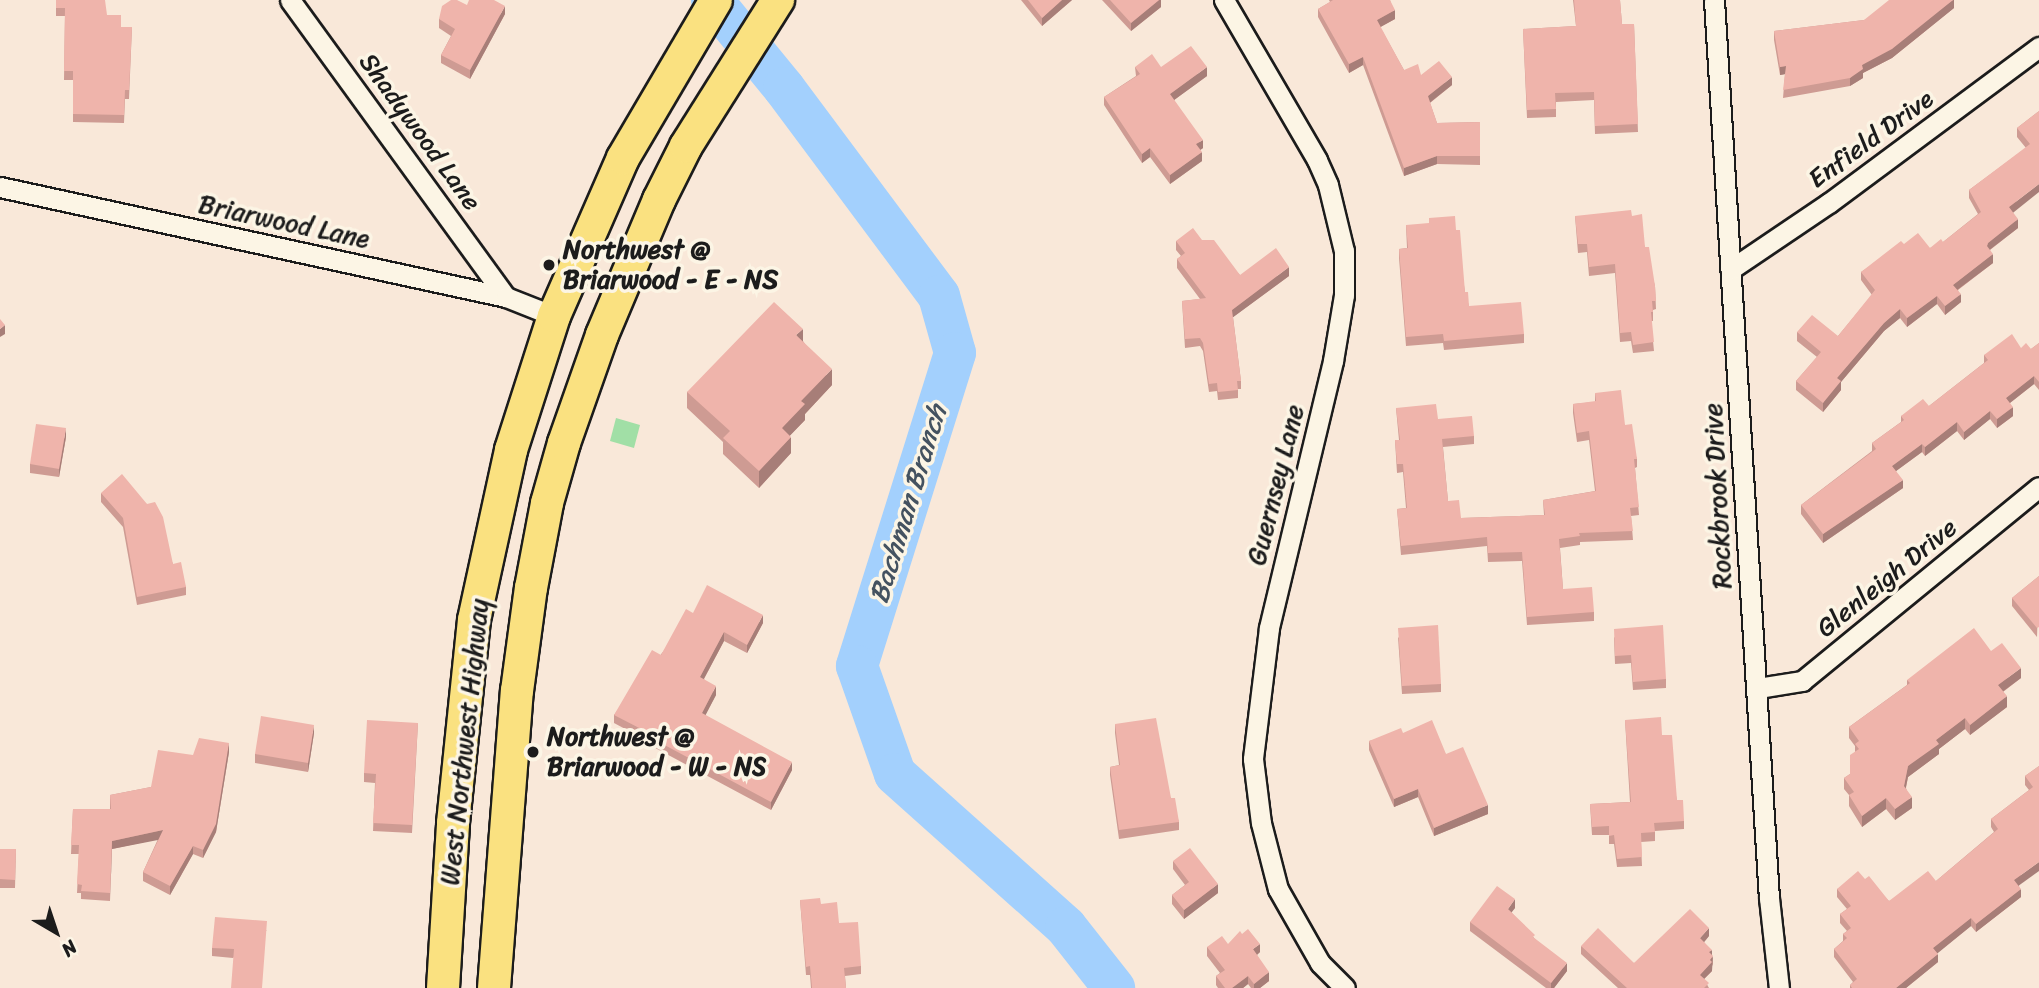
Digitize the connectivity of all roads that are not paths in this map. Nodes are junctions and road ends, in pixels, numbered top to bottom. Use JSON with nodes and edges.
{"nodes":[{"id":1,"x":290,"y":0,"type":"edge"},
{"id":2,"x":716,"y":0,"type":"edge"},
{"id":3,"x":778,"y":0,"type":"edge"},
{"id":4,"x":1224,"y":0,"type":"edge"},
{"id":5,"x":1714,"y":0,"type":"edge"},
{"id":6,"x":2039,"y":47,"type":"edge"},
{"id":7,"x":0,"y":187,"type":"edge"},
{"id":8,"x":1731,"y":269,"type":"junction"},
{"id":9,"x":506,"y":297,"type":"junction"},
{"id":10,"x":554,"y":316,"type":"junction"},
{"id":11,"x":602,"y":335,"type":"junction"},
{"id":12,"x":2039,"y":487,"type":"edge"},
{"id":13,"x":1758,"y":688,"type":"junction"},
{"id":14,"x":443,"y":988,"type":"edge"},
{"id":15,"x":494,"y":988,"type":"edge"},
{"id":16,"x":1345,"y":988,"type":"edge"},
{"id":17,"x":1779,"y":988,"type":"edge"}],
"edges":[{"from":1,"to":9,"type":"street","name":"Shadywood Lane"},
{"from":2,"to":10,"type":"main road","name":"West Northwest Highway"},
{"from":3,"to":11,"type":"main road","name":"West Northwest Highway"},
{"from":4,"to":16,"type":"street","name":"Guernsey Lane"},
{"from":5,"to":8,"type":"street","name":"Rockbrook Drive"},
{"from":6,"to":8,"type":"street","name":"Enfield Drive"},
{"from":7,"to":9,"type":"street","name":"Briarwood Lane"},
{"from":8,"to":13,"type":"street","name":"Rockbrook Drive"},
{"from":9,"to":10,"type":"street","name":"Briarwood Lane"},
{"from":10,"to":11,"type":"main road"},
{"from":10,"to":14,"type":"main road","name":"West Northwest Highway"},
{"from":11,"to":15,"type":"main road","name":"West Northwest Highway"},
{"from":12,"to":13,"type":"street","name":"Glenleigh Drive"},
{"from":13,"to":17,"type":"street","name":"Rockbrook Drive"}]}
